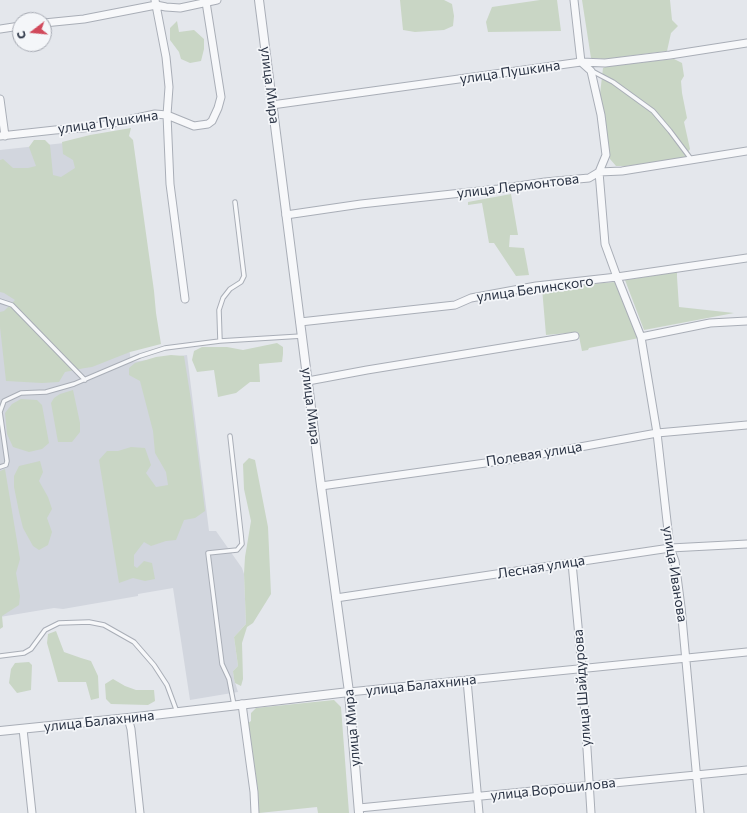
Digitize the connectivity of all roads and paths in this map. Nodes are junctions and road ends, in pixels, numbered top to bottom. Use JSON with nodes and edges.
{"nodes":[{"id":1,"x":217,"y":0,"type":"edge"},
{"id":2,"x":259,"y":0,"type":"edge"},
{"id":3,"x":574,"y":0,"type":"edge"},
{"id":4,"x":156,"y":2,"type":"edge"},
{"id":5,"x":206,"y":2,"type":"junction"},
{"id":6,"x":52,"y":21,"type":"edge"},
{"id":7,"x":12,"y":28,"type":"edge"},
{"id":8,"x":0,"y":30,"type":"edge"},
{"id":9,"x":747,"y":43,"type":"edge"},
{"id":10,"x":581,"y":62,"type":"junction"},
{"id":11,"x":591,"y":71,"type":"junction"},
{"id":12,"x":0,"y":98,"type":"edge"},
{"id":13,"x":272,"y":105,"type":"junction"},
{"id":14,"x":167,"y":115,"type":"junction"},
{"id":15,"x":2,"y":136,"type":"edge"},
{"id":16,"x":747,"y":151,"type":"edge"},
{"id":17,"x":691,"y":159,"type":"junction"},
{"id":18,"x":599,"y":172,"type":"junction"},
{"id":19,"x":236,"y":202,"type":"dead end"},
{"id":20,"x":286,"y":214,"type":"junction"},
{"id":21,"x":747,"y":258,"type":"edge"},
{"id":22,"x":617,"y":277,"type":"junction"},
{"id":23,"x":185,"y":299,"type":"dead end"},
{"id":24,"x":0,"y":301,"type":"edge"},
{"id":25,"x":747,"y":321,"type":"edge"},
{"id":26,"x":300,"y":322,"type":"junction"},
{"id":27,"x":302,"y":336,"type":"junction"},
{"id":28,"x":575,"y":336,"type":"dead end"},
{"id":29,"x":641,"y":337,"type":"junction"},
{"id":30,"x":220,"y":341,"type":"junction"},
{"id":31,"x":84,"y":380,"type":"junction"},
{"id":32,"x":308,"y":381,"type":"junction"},
{"id":33,"x":747,"y":425,"type":"edge"},
{"id":34,"x":657,"y":433,"type":"junction"},
{"id":35,"x":230,"y":436,"type":"dead end"},
{"id":36,"x":0,"y":467,"type":"edge"},
{"id":37,"x":321,"y":486,"type":"junction"},
{"id":38,"x":747,"y":544,"type":"edge"},
{"id":39,"x":670,"y":548,"type":"junction"},
{"id":40,"x":572,"y":563,"type":"junction"},
{"id":41,"x":336,"y":598,"type":"junction"},
{"id":42,"x":747,"y":652,"type":"edge"},
{"id":43,"x":0,"y":656,"type":"edge"},
{"id":44,"x":686,"y":658,"type":"junction"},
{"id":45,"x":582,"y":668,"type":"junction"},
{"id":46,"x":467,"y":680,"type":"junction"},
{"id":47,"x":349,"y":692,"type":"junction"},
{"id":48,"x":238,"y":705,"type":"junction"},
{"id":49,"x":177,"y":712,"type":"junction"},
{"id":50,"x":128,"y":718,"type":"junction"},
{"id":51,"x":24,"y":729,"type":"junction"},
{"id":52,"x":0,"y":731,"type":"edge"},
{"id":53,"x":747,"y":770,"type":"edge"},
{"id":54,"x":696,"y":775,"type":"junction"},
{"id":55,"x":589,"y":786,"type":"junction"},
{"id":56,"x":478,"y":796,"type":"junction"},
{"id":57,"x":359,"y":811,"type":"edge"},
{"id":58,"x":32,"y":813,"type":"edge"},
{"id":59,"x":140,"y":813,"type":"edge"},
{"id":60,"x":255,"y":813,"type":"edge"},
{"id":61,"x":479,"y":813,"type":"edge"},
{"id":62,"x":590,"y":813,"type":"edge"},
{"id":63,"x":700,"y":813,"type":"edge"}],
"edges":[{"from":1,"to":5,"type":"street"},
{"from":2,"to":13,"type":"street","name":"улица Мира"},
{"from":3,"to":10,"type":"street"},
{"from":4,"to":5,"type":"street"},
{"from":4,"to":6,"type":"street"},
{"from":4,"to":14,"type":"street"},
{"from":5,"to":14,"type":"street","name":"улица Пушкина"},
{"from":7,"to":8,"type":"street"},
{"from":9,"to":10,"type":"street","name":"улица Пушкина"},
{"from":10,"to":11,"type":"street"},
{"from":10,"to":13,"type":"street","name":"улица Пушкина"},
{"from":11,"to":17,"type":"lane"},
{"from":11,"to":18,"type":"street"},
{"from":12,"to":15,"type":"street"},
{"from":13,"to":20,"type":"street","name":"улица Мира"},
{"from":14,"to":15,"type":"street","name":"улица Пушкина"},
{"from":14,"to":23,"type":"street"},
{"from":16,"to":17,"type":"street","name":"улица Лермонтова"},
{"from":17,"to":18,"type":"street","name":"улица Лермонтова"},
{"from":18,"to":20,"type":"street","name":"улица Лермонтова"},
{"from":18,"to":22,"type":"street","name":"улица Иванова"},
{"from":19,"to":30,"type":"lane"},
{"from":20,"to":26,"type":"street","name":"улица Мира"},
{"from":21,"to":22,"type":"street","name":"улица Белинского"},
{"from":22,"to":26,"type":"street","name":"улица Белинского"},
{"from":22,"to":29,"type":"street","name":"улица Иванова"},
{"from":24,"to":31,"type":"lane"},
{"from":25,"to":29,"type":"street"},
{"from":26,"to":27,"type":"street","name":"улица Мира"},
{"from":27,"to":30,"type":"lane"},
{"from":27,"to":32,"type":"street","name":"улица Мира"},
{"from":28,"to":32,"type":"street"},
{"from":29,"to":34,"type":"street","name":"улица Иванова"},
{"from":30,"to":31,"type":"lane"},
{"from":31,"to":36,"type":"lane"},
{"from":32,"to":37,"type":"street","name":"улица Мира"},
{"from":33,"to":34,"type":"street","name":"Полевая улица"},
{"from":34,"to":37,"type":"street","name":"Полевая улица"},
{"from":34,"to":39,"type":"street","name":"улица Иванова"},
{"from":35,"to":48,"type":"lane"},
{"from":37,"to":41,"type":"street","name":"улица Мира"},
{"from":38,"to":39,"type":"street","name":"Лесная улица"},
{"from":39,"to":40,"type":"street","name":"Лесная улица"},
{"from":39,"to":44,"type":"street","name":"улица Иванова"},
{"from":40,"to":41,"type":"street","name":"Лесная улица"},
{"from":40,"to":45,"type":"street","name":"улица Шайдурова"},
{"from":41,"to":47,"type":"street","name":"улица Мира"},
{"from":42,"to":44,"type":"street","name":"улица Балахнина"},
{"from":43,"to":49,"type":"lane"},
{"from":44,"to":45,"type":"street","name":"улица Балахнина"},
{"from":44,"to":54,"type":"street","name":"улица Иванова"},
{"from":45,"to":46,"type":"street","name":"улица Балахнина"},
{"from":45,"to":55,"type":"street","name":"улица Шайдурова"},
{"from":46,"to":47,"type":"street","name":"улица Балахнина"},
{"from":46,"to":56,"type":"street"},
{"from":47,"to":48,"type":"street","name":"улица Балахнина"},
{"from":47,"to":57,"type":"street","name":"улица Мира"},
{"from":48,"to":49,"type":"street","name":"улица Балахнина"},
{"from":48,"to":60,"type":"street"},
{"from":49,"to":50,"type":"street","name":"улица Балахнина"},
{"from":50,"to":51,"type":"street","name":"улица Балахнина"},
{"from":50,"to":59,"type":"street"},
{"from":51,"to":52,"type":"street","name":"улица Балахнина"},
{"from":51,"to":58,"type":"street"},
{"from":53,"to":54,"type":"street","name":"улица Ворошилова"},
{"from":54,"to":55,"type":"street","name":"улица Ворошилова"},
{"from":54,"to":63,"type":"street","name":"улица Иванова"},
{"from":55,"to":56,"type":"street","name":"улица Ворошилова"},
{"from":55,"to":62,"type":"street","name":"улица Шайдурова"},
{"from":56,"to":57,"type":"street","name":"улица Ворошилова"},
{"from":56,"to":61,"type":"street"}]}
